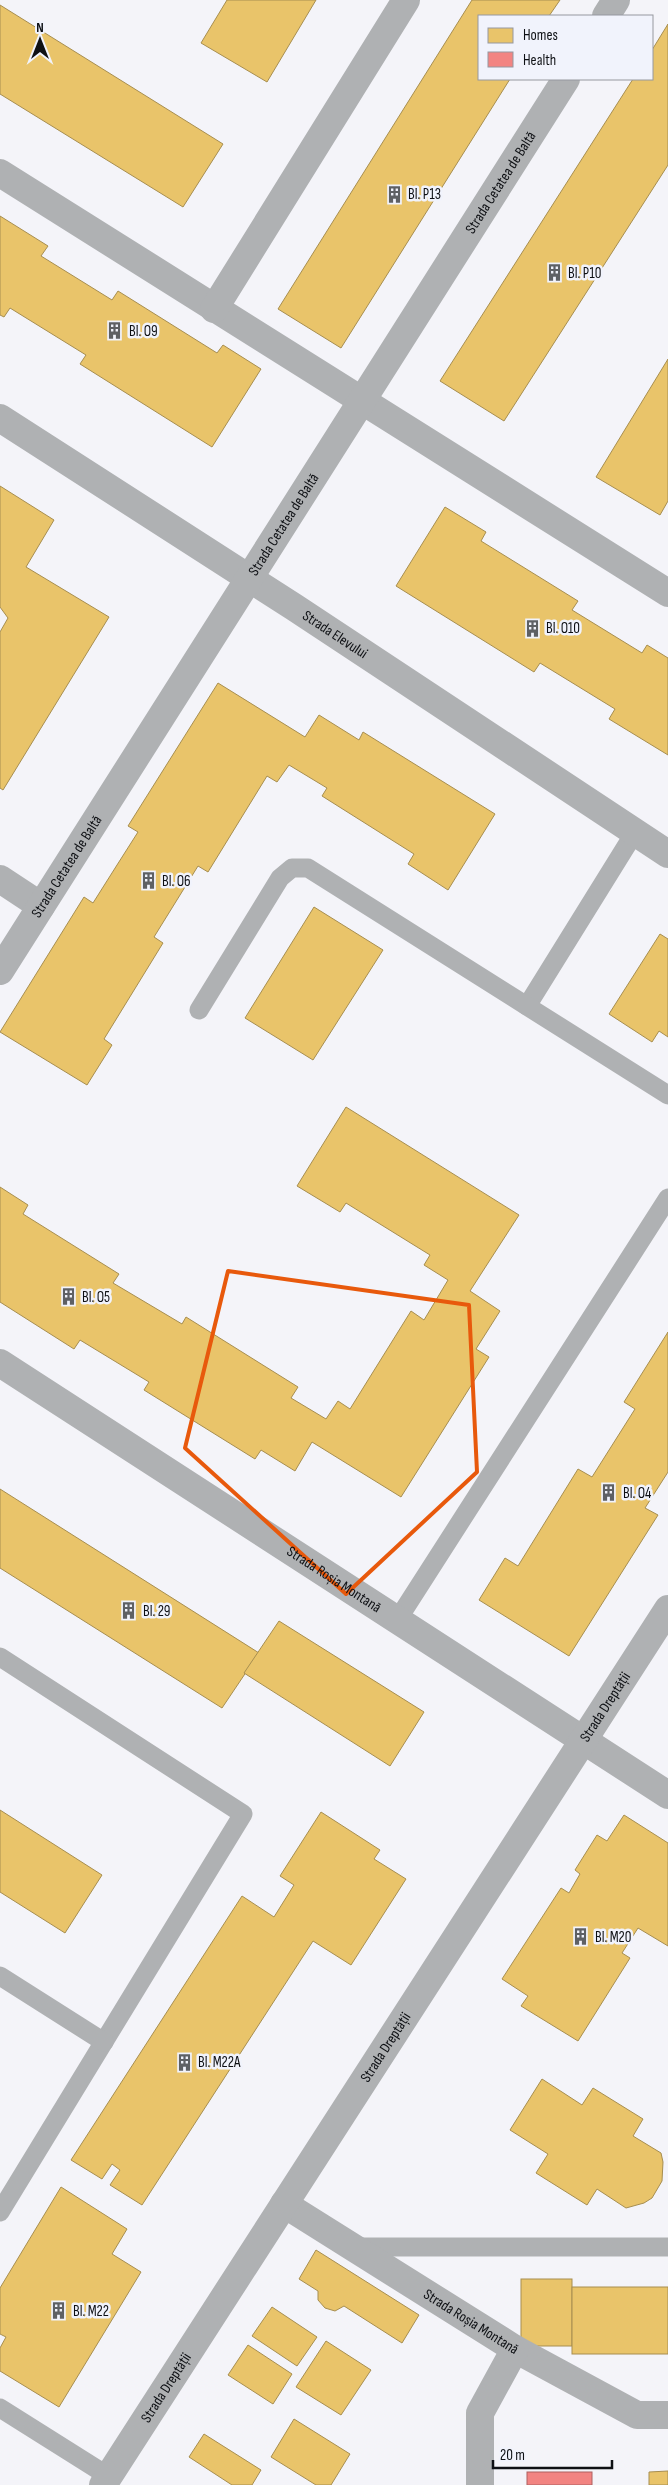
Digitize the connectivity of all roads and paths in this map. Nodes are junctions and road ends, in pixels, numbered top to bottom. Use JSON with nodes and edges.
{"nodes":[{"id":1,"x":406,"y":0,"type":"edge"},
{"id":2,"x":616,"y":0,"type":"edge"},
{"id":3,"x":607,"y":15,"type":"edge"},
{"id":4,"x":565,"y":80,"type":"edge"},
{"id":5,"x":0,"y":173,"type":"edge"},
{"id":6,"x":214,"y":309,"type":"junction"},
{"id":7,"x":362,"y":402,"type":"junction"},
{"id":8,"x":0,"y":418,"type":"edge"},
{"id":9,"x":249,"y":578,"type":"junction"},
{"id":10,"x":668,"y":593,"type":"edge"},
{"id":11,"x":635,"y":832,"type":"junction"},
{"id":12,"x":668,"y":854,"type":"edge"},
{"id":13,"x":0,"y":879,"type":"edge"},
{"id":14,"x":42,"y":906,"type":"junction"},
{"id":15,"x":0,"y":972,"type":"edge"},
{"id":16,"x":528,"y":1006,"type":"junction"},
{"id":17,"x":199,"y":1010,"type":"dead end"},
{"id":18,"x":668,"y":1095,"type":"edge"},
{"id":19,"x":668,"y":1198,"type":"edge"},
{"id":20,"x":0,"y":1363,"type":"edge"},
{"id":21,"x":668,"y":1609,"type":"edge"},
{"id":22,"x":398,"y":1619,"type":"junction"},
{"id":23,"x":0,"y":1657,"type":"edge"},
{"id":24,"x":583,"y":1739,"type":"junction"},
{"id":25,"x":668,"y":1795,"type":"edge"},
{"id":26,"x":0,"y":1976,"type":"edge"},
{"id":27,"x":104,"y":2042,"type":"junction"},
{"id":28,"x":284,"y":2204,"type":"junction"},
{"id":29,"x":0,"y":2212,"type":"edge"},
{"id":30,"x":352,"y":2247,"type":"junction"},
{"id":31,"x":668,"y":2247,"type":"edge"},
{"id":32,"x":515,"y":2349,"type":"junction"},
{"id":33,"x":0,"y":2408,"type":"edge"},
{"id":34,"x":668,"y":2415,"type":"edge"},
{"id":35,"x":105,"y":2481,"type":"edge"},
{"id":36,"x":480,"y":2485,"type":"edge"}],
"edges":[{"from":1,"to":6,"type":"street"},
{"from":2,"to":3,"type":"street"},
{"from":4,"to":7,"type":"street","name":"Strada Cetatea de Baltă"},
{"from":5,"to":6,"type":"street"},
{"from":6,"to":7,"type":"street"},
{"from":7,"to":9,"type":"street","name":"Strada Cetatea de Baltă"},
{"from":7,"to":10,"type":"street"},
{"from":8,"to":9,"type":"street","name":"Strada Elevului"},
{"from":9,"to":11,"type":"street","name":"Strada Elevului"},
{"from":9,"to":14,"type":"street","name":"Strada Cetatea de Baltă"},
{"from":11,"to":12,"type":"street","name":"Strada Elevului"},
{"from":11,"to":16,"type":"lane"},
{"from":13,"to":14,"type":"street"},
{"from":14,"to":15,"type":"street","name":"Strada Cetatea de Baltă"},
{"from":16,"to":17,"type":"lane"},
{"from":16,"to":18,"type":"lane"},
{"from":19,"to":22,"type":"lane"},
{"from":20,"to":22,"type":"street","name":"Strada Roșia Montană"},
{"from":21,"to":24,"type":"street","name":"Strada Dreptății"},
{"from":22,"to":24,"type":"street","name":"Strada Roșia Montană"},
{"from":23,"to":27,"type":"lane"},
{"from":24,"to":25,"type":"street","name":"Strada Roșia Montană"},
{"from":24,"to":28,"type":"street","name":"Strada Dreptății"},
{"from":26,"to":27,"type":"lane"},
{"from":27,"to":29,"type":"lane"},
{"from":28,"to":30,"type":"street","name":"Strada Roșia Montană"},
{"from":28,"to":35,"type":"street","name":"Strada Dreptății"},
{"from":30,"to":31,"type":"lane"},
{"from":30,"to":32,"type":"street","name":"Strada Roșia Montană"},
{"from":32,"to":34,"type":"street","name":"Strada Roșia Montană"},
{"from":32,"to":36,"type":"street"},
{"from":33,"to":35,"type":"lane"}]}
